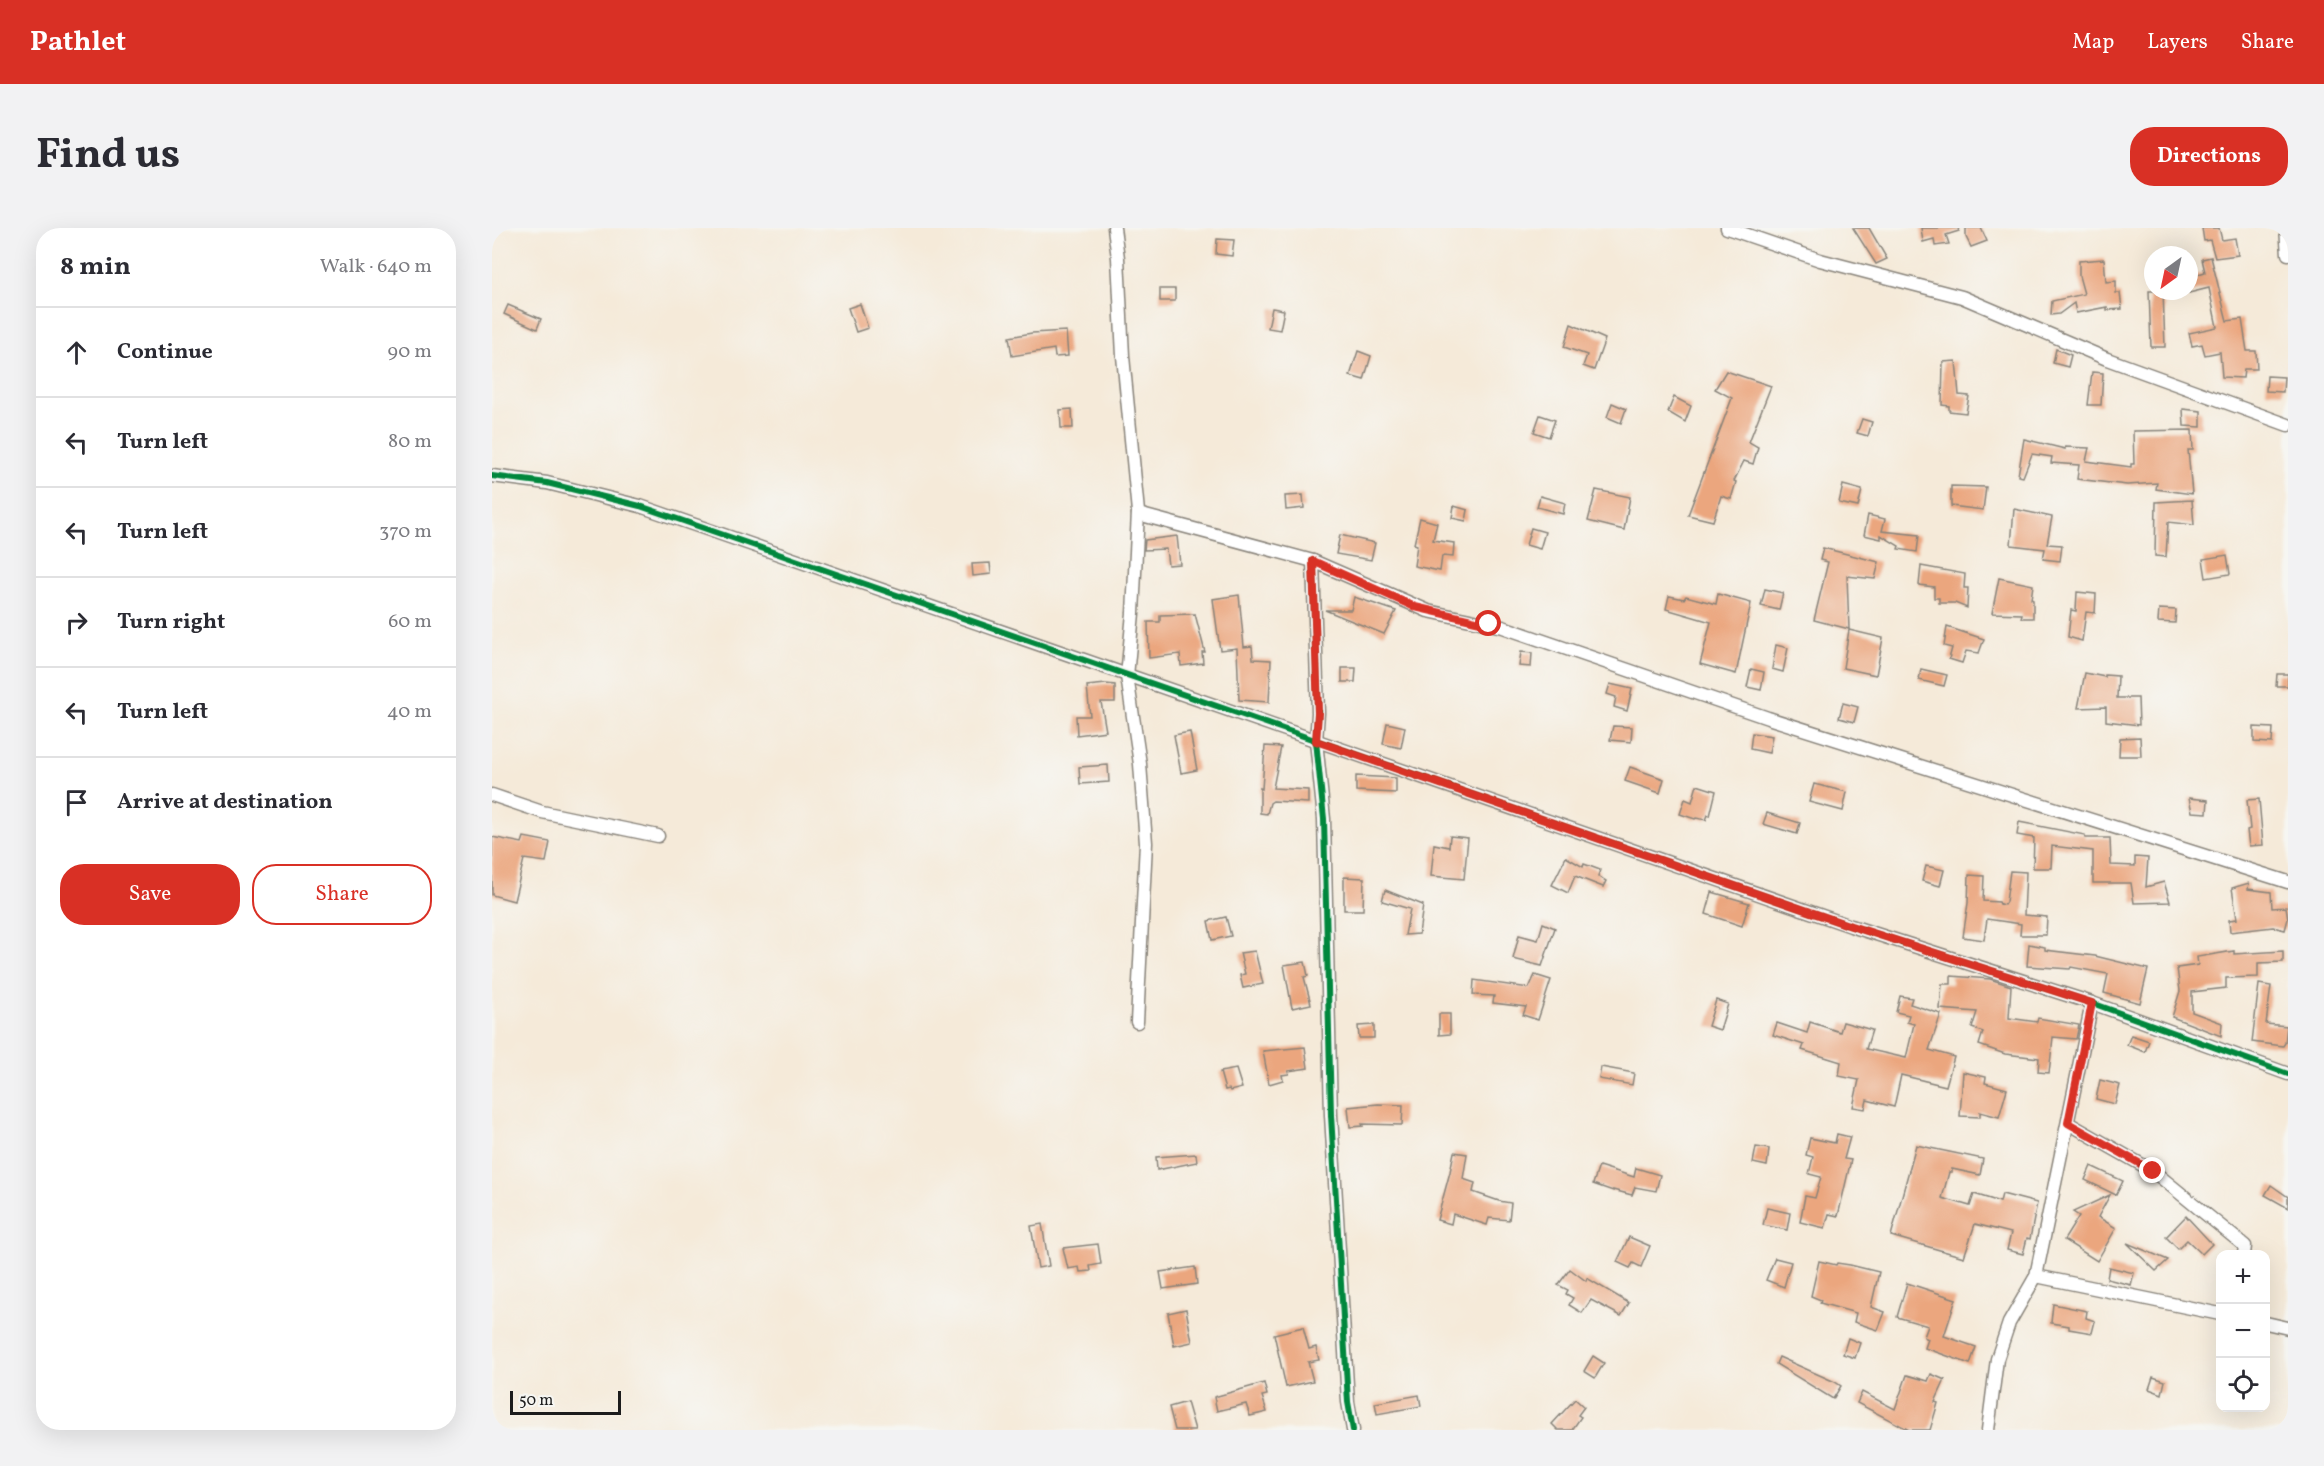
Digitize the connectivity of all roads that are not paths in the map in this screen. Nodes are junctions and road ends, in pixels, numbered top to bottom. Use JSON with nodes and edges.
{"nodes":[{"id":1,"x":1114,"y":228,"type":"edge"},
{"id":2,"x":1727,"y":228,"type":"edge"},
{"id":3,"x":2286,"y":228,"type":"edge"},
{"id":4,"x":2288,"y":254,"type":"edge"},
{"id":5,"x":2288,"y":425,"type":"edge"},
{"id":6,"x":492,"y":476,"type":"edge"},
{"id":7,"x":1138,"y":514,"type":"junction"},
{"id":8,"x":1313,"y":561,"type":"junction"},
{"id":9,"x":1127,"y":676,"type":"junction"},
{"id":10,"x":1316,"y":741,"type":"junction"},
{"id":11,"x":492,"y":795,"type":"edge"},
{"id":12,"x":658,"y":836,"type":"dead end"},
{"id":13,"x":2288,"y":882,"type":"edge"},
{"id":14,"x":2092,"y":1003,"type":"junction"},
{"id":15,"x":1137,"y":1022,"type":"dead end"},
{"id":16,"x":2288,"y":1074,"type":"edge"},
{"id":17,"x":2068,"y":1123,"type":"junction"},
{"id":18,"x":2244,"y":1250,"type":"edge"},
{"id":19,"x":2036,"y":1276,"type":"junction"},
{"id":20,"x":2216,"y":1313,"type":"edge"},
{"id":21,"x":2270,"y":1324,"type":"edge"},
{"id":22,"x":2288,"y":1328,"type":"edge"},
{"id":23,"x":1353,"y":1430,"type":"edge"},
{"id":24,"x":1988,"y":1430,"type":"edge"}],
"edges":[{"from":1,"to":7,"type":"street"},
{"from":2,"to":5,"type":"street"},
{"from":3,"to":4,"type":"street"},
{"from":6,"to":9,"type":"street"},
{"from":7,"to":8,"type":"street"},
{"from":7,"to":9,"type":"street"},
{"from":8,"to":10,"type":"street"},
{"from":8,"to":13,"type":"street"},
{"from":9,"to":10,"type":"street"},
{"from":9,"to":15,"type":"street"},
{"from":10,"to":14,"type":"street"},
{"from":10,"to":23,"type":"street"},
{"from":11,"to":12,"type":"street"},
{"from":14,"to":16,"type":"street"},
{"from":14,"to":17,"type":"street"},
{"from":17,"to":18,"type":"street"},
{"from":17,"to":19,"type":"street"},
{"from":19,"to":20,"type":"street"},
{"from":19,"to":24,"type":"street"},
{"from":21,"to":22,"type":"street"}]}
